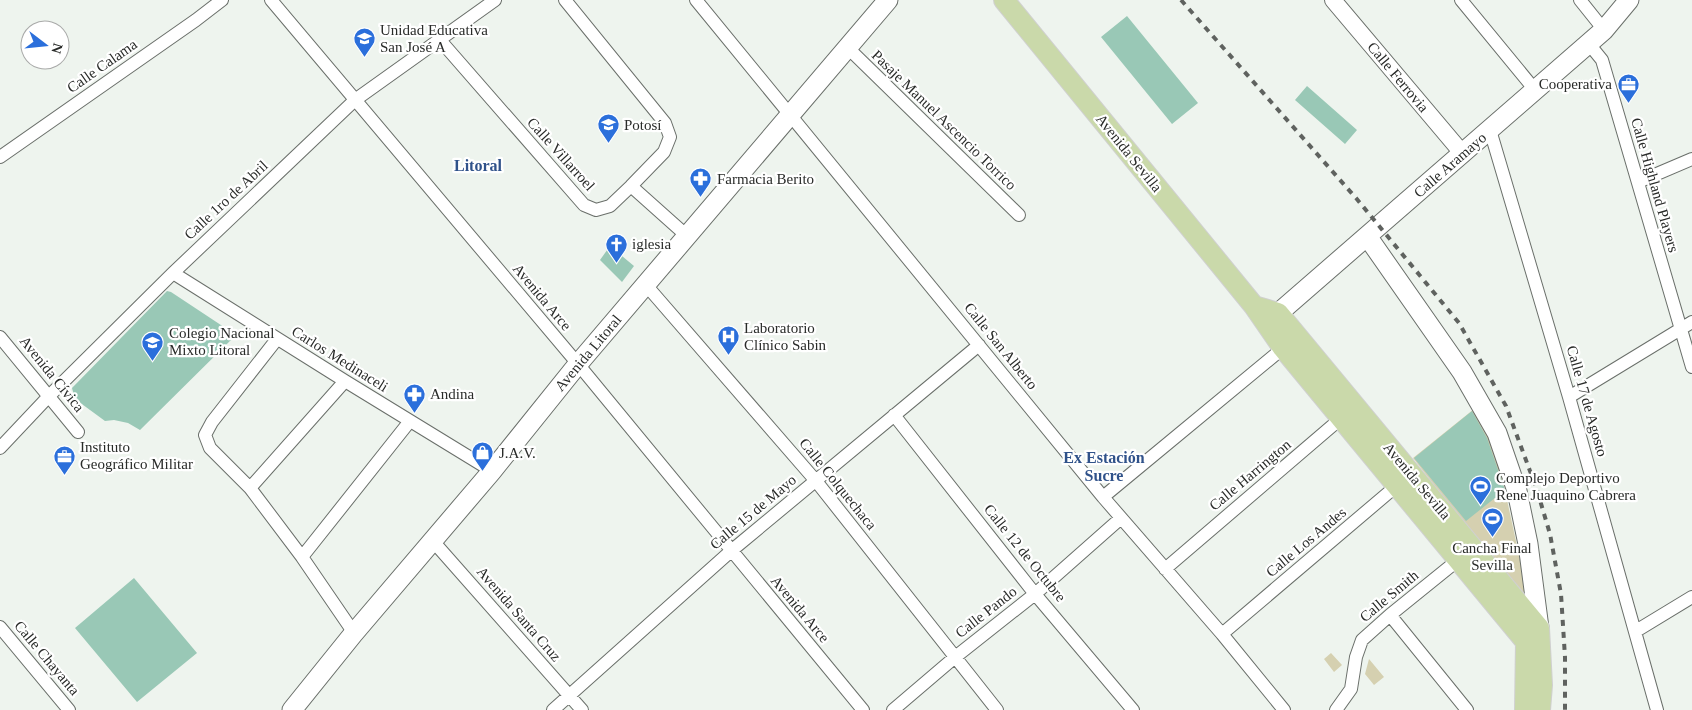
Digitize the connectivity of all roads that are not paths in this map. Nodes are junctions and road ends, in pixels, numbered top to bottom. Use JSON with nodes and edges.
{"nodes":[{"id":1,"x":222,"y":0,"type":"edge"},
{"id":2,"x":271,"y":0,"type":"edge"},
{"id":3,"x":495,"y":0,"type":"edge"},
{"id":4,"x":565,"y":0,"type":"edge"},
{"id":5,"x":696,"y":0,"type":"edge"},
{"id":6,"x":888,"y":0,"type":"edge"},
{"id":7,"x":1004,"y":0,"type":"edge"},
{"id":8,"x":1333,"y":0,"type":"edge"},
{"id":9,"x":1461,"y":0,"type":"edge"},
{"id":10,"x":1580,"y":0,"type":"edge"},
{"id":11,"x":1629,"y":0,"type":"edge"},
{"id":12,"x":1604,"y":30,"type":"junction"},
{"id":13,"x":439,"y":40,"type":"junction"},
{"id":14,"x":1588,"y":44,"type":"junction"},
{"id":15,"x":847,"y":47,"type":"junction"},
{"id":16,"x":1535,"y":90,"type":"junction"},
{"id":17,"x":355,"y":100,"type":"junction"},
{"id":18,"x":790,"y":114,"type":"junction"},
{"id":19,"x":1490,"y":130,"type":"junction"},
{"id":20,"x":1462,"y":154,"type":"junction"},
{"id":21,"x":0,"y":157,"type":"edge"},
{"id":22,"x":1692,"y":158,"type":"edge"},
{"id":23,"x":1638,"y":182,"type":"junction"},
{"id":24,"x":631,"y":186,"type":"junction"},
{"id":25,"x":1019,"y":215,"type":"dead end"},
{"id":26,"x":687,"y":236,"type":"junction"},
{"id":27,"x":1368,"y":236,"type":"junction"},
{"id":28,"x":172,"y":272,"type":"junction"},
{"id":29,"x":646,"y":285,"type":"junction"},
{"id":30,"x":1272,"y":319,"type":"junction"},
{"id":31,"x":1692,"y":322,"type":"edge"},
{"id":32,"x":1680,"y":329,"type":"junction"},
{"id":33,"x":0,"y":337,"type":"edge"},
{"id":34,"x":277,"y":339,"type":"junction"},
{"id":35,"x":1290,"y":342,"type":"junction"},
{"id":36,"x":979,"y":345,"type":"junction"},
{"id":37,"x":578,"y":364,"type":"junction"},
{"id":38,"x":1692,"y":367,"type":"edge"},
{"id":39,"x":345,"y":382,"type":"junction"},
{"id":40,"x":49,"y":396,"type":"junction"},
{"id":41,"x":1569,"y":397,"type":"junction"},
{"id":42,"x":1348,"y":413,"type":"junction"},
{"id":43,"x":894,"y":415,"type":"junction"},
{"id":44,"x":410,"y":421,"type":"junction"},
{"id":45,"x":78,"y":432,"type":"dead end"},
{"id":46,"x":0,"y":448,"type":"edge"},
{"id":47,"x":492,"y":471,"type":"junction"},
{"id":48,"x":1411,"y":474,"type":"junction"},
{"id":49,"x":816,"y":481,"type":"junction"},
{"id":50,"x":1396,"y":487,"type":"junction"},
{"id":51,"x":250,"y":488,"type":"junction"},
{"id":52,"x":1104,"y":498,"type":"junction"},
{"id":53,"x":1121,"y":518,"type":"junction"},
{"id":54,"x":432,"y":540,"type":"junction"},
{"id":55,"x":731,"y":551,"type":"junction"},
{"id":56,"x":1465,"y":554,"type":"junction"},
{"id":57,"x":302,"y":557,"type":"junction"},
{"id":58,"x":1165,"y":568,"type":"junction"},
{"id":59,"x":1035,"y":594,"type":"junction"},
{"id":60,"x":1692,"y":597,"type":"edge"},
{"id":61,"x":1390,"y":616,"type":"junction"},
{"id":62,"x":0,"y":627,"type":"edge"},
{"id":63,"x":1539,"y":628,"type":"junction"},
{"id":64,"x":1636,"y":631,"type":"junction"},
{"id":65,"x":354,"y":633,"type":"junction"},
{"id":66,"x":1222,"y":634,"type":"junction"},
{"id":67,"x":954,"y":658,"type":"junction"},
{"id":68,"x":570,"y":696,"type":"junction"},
{"id":69,"x":296,"y":708,"type":"edge"},
{"id":70,"x":69,"y":710,"type":"edge"},
{"id":71,"x":553,"y":710,"type":"edge"},
{"id":72,"x":582,"y":710,"type":"edge"},
{"id":73,"x":862,"y":710,"type":"edge"},
{"id":74,"x":893,"y":710,"type":"edge"},
{"id":75,"x":997,"y":710,"type":"edge"},
{"id":76,"x":1133,"y":710,"type":"edge"},
{"id":77,"x":1284,"y":710,"type":"edge"},
{"id":78,"x":1336,"y":710,"type":"edge"},
{"id":79,"x":1467,"y":710,"type":"edge"},
{"id":80,"x":1525,"y":710,"type":"edge"},
{"id":81,"x":1540,"y":710,"type":"edge"},
{"id":82,"x":1657,"y":710,"type":"edge"}],
"edges":[{"from":1,"to":21,"type":"street","name":"Calle Calama"},
{"from":2,"to":17,"type":"street","name":"Avenida Arce"},
{"from":3,"to":13,"type":"street","name":"Calle 1ro de Abril"},
{"from":4,"to":24,"type":"street","name":"Calle Villarroel"},
{"from":5,"to":18,"type":"street","name":"Calle San Alberto"},
{"from":6,"to":15,"type":"main road","name":"Avenida Litoral"},
{"from":7,"to":30,"type":"main road","name":"Avenida Sevilla"},
{"from":8,"to":20,"type":"street","name":"Calle Ferrovia"},
{"from":9,"to":16,"type":"street"},
{"from":10,"to":12,"type":"street"},
{"from":11,"to":12,"type":"main road","name":"Calle Aramayo"},
{"from":12,"to":14,"type":"main road","name":"Calle Aramayo"},
{"from":13,"to":17,"type":"street","name":"Calle 1ro de Abril"},
{"from":13,"to":24,"type":"street","name":"Calle Villarroel"},
{"from":14,"to":16,"type":"main road","name":"Calle Aramayo"},
{"from":14,"to":23,"type":"street","name":"Calle Highland Players"},
{"from":15,"to":18,"type":"main road","name":"Avenida Litoral"},
{"from":15,"to":25,"type":"street","name":"Pasaje Manuel Ascencio Torrico"},
{"from":16,"to":19,"type":"main road","name":"Calle Aramayo"},
{"from":17,"to":28,"type":"street","name":"Calle 1ro de Abril"},
{"from":17,"to":37,"type":"street","name":"Avenida Arce"},
{"from":18,"to":26,"type":"main road","name":"Avenida Litoral"},
{"from":18,"to":36,"type":"street","name":"Calle San Alberto"},
{"from":19,"to":20,"type":"main road","name":"Calle Aramayo"},
{"from":19,"to":41,"type":"street","name":"Calle 17 de Agosto"},
{"from":20,"to":27,"type":"main road","name":"Calle Aramayo"},
{"from":22,"to":23,"type":"street"},
{"from":23,"to":32,"type":"street","name":"Calle Highland Players"},
{"from":24,"to":26,"type":"street"},
{"from":26,"to":29,"type":"main road","name":"Avenida Litoral"},
{"from":27,"to":30,"type":"main road","name":"Calle Aramayo"},
{"from":27,"to":63,"type":"main road"},
{"from":28,"to":34,"type":"street","name":"Carlos Medinaceli"},
{"from":28,"to":40,"type":"street","name":"Calle 1ro de Abril"},
{"from":29,"to":37,"type":"main road","name":"Avenida Litoral"},
{"from":29,"to":49,"type":"street","name":"Calle Colquechaca"},
{"from":30,"to":35,"type":"main road","name":"Avenida Sevilla"},
{"from":31,"to":32,"type":"street"},
{"from":32,"to":38,"type":"street","name":"Calle Highland Players"},
{"from":32,"to":41,"type":"street"},
{"from":33,"to":40,"type":"street","name":"Avenida Cívica"},
{"from":34,"to":39,"type":"street","name":"Carlos Medinaceli"},
{"from":34,"to":51,"type":"street"},
{"from":35,"to":42,"type":"main road","name":"Avenida Sevilla"},
{"from":35,"to":52,"type":"street"},
{"from":36,"to":43,"type":"street","name":"Calle 15 de Mayo"},
{"from":36,"to":52,"type":"street","name":"Calle San Alberto"},
{"from":37,"to":47,"type":"main road","name":"Avenida Litoral"},
{"from":37,"to":55,"type":"street","name":"Avenida Arce"},
{"from":39,"to":44,"type":"street","name":"Carlos Medinaceli"},
{"from":39,"to":51,"type":"street"},
{"from":40,"to":45,"type":"street","name":"Avenida Cívica"},
{"from":40,"to":46,"type":"street","name":"Calle 1ro de Abril"},
{"from":41,"to":64,"type":"street","name":"Calle 17 de Agosto"},
{"from":42,"to":48,"type":"main road","name":"Avenida Sevilla"},
{"from":42,"to":50,"type":"main road","name":"Avenida Sevilla"},
{"from":42,"to":58,"type":"street","name":"Calle Harrington"},
{"from":43,"to":49,"type":"street","name":"Calle 15 de Mayo"},
{"from":43,"to":59,"type":"street","name":"Calle 12 de Octubre"},
{"from":44,"to":47,"type":"street","name":"Carlos Medinaceli"},
{"from":44,"to":57,"type":"street"},
{"from":47,"to":54,"type":"main road","name":"Avenida Litoral"},
{"from":48,"to":50,"type":"street","name":"Calle Los Andes"},
{"from":48,"to":56,"type":"main road","name":"Avenida Sevilla"},
{"from":49,"to":55,"type":"street","name":"Calle 15 de Mayo"},
{"from":49,"to":67,"type":"street","name":"Calle Colquechaca"},
{"from":50,"to":56,"type":"main road","name":"Avenida Sevilla"},
{"from":50,"to":66,"type":"street","name":"Calle Los Andes"},
{"from":51,"to":57,"type":"street"},
{"from":52,"to":53,"type":"street","name":"Calle San Alberto"},
{"from":53,"to":58,"type":"street","name":"Calle San Alberto"},
{"from":53,"to":59,"type":"street","name":"Calle Pando"},
{"from":54,"to":65,"type":"main road","name":"Avenida Litoral"},
{"from":54,"to":68,"type":"street","name":"Avenida Santa Cruz"},
{"from":55,"to":68,"type":"street","name":"Calle 15 de Mayo"},
{"from":55,"to":73,"type":"street","name":"Avenida Arce"},
{"from":56,"to":61,"type":"street","name":"Calle Smith"},
{"from":56,"to":63,"type":"main road","name":"Avenida Sevilla"},
{"from":56,"to":80,"type":"main road","name":"Avenida Sevilla"},
{"from":57,"to":65,"type":"street"},
{"from":58,"to":66,"type":"street","name":"Calle San Alberto"},
{"from":59,"to":67,"type":"street","name":"Calle Pando"},
{"from":59,"to":76,"type":"street","name":"Calle 12 de Octubre"},
{"from":60,"to":64,"type":"street"},
{"from":61,"to":78,"type":"street","name":"Calle Smith"},
{"from":61,"to":79,"type":"street"},
{"from":62,"to":70,"type":"street","name":"Calle Chayanta"},
{"from":63,"to":81,"type":"main road"},
{"from":64,"to":82,"type":"street","name":"Calle 17 de Agosto"},
{"from":65,"to":69,"type":"main road","name":"Avenida Litoral"},
{"from":66,"to":77,"type":"street","name":"Calle San Alberto"},
{"from":67,"to":74,"type":"street","name":"Calle Pando"},
{"from":67,"to":75,"type":"street","name":"Calle Colquechaca"},
{"from":68,"to":71,"type":"street","name":"Calle 15 de Mayo"},
{"from":68,"to":72,"type":"street","name":"Avenida Santa Cruz"}]}
